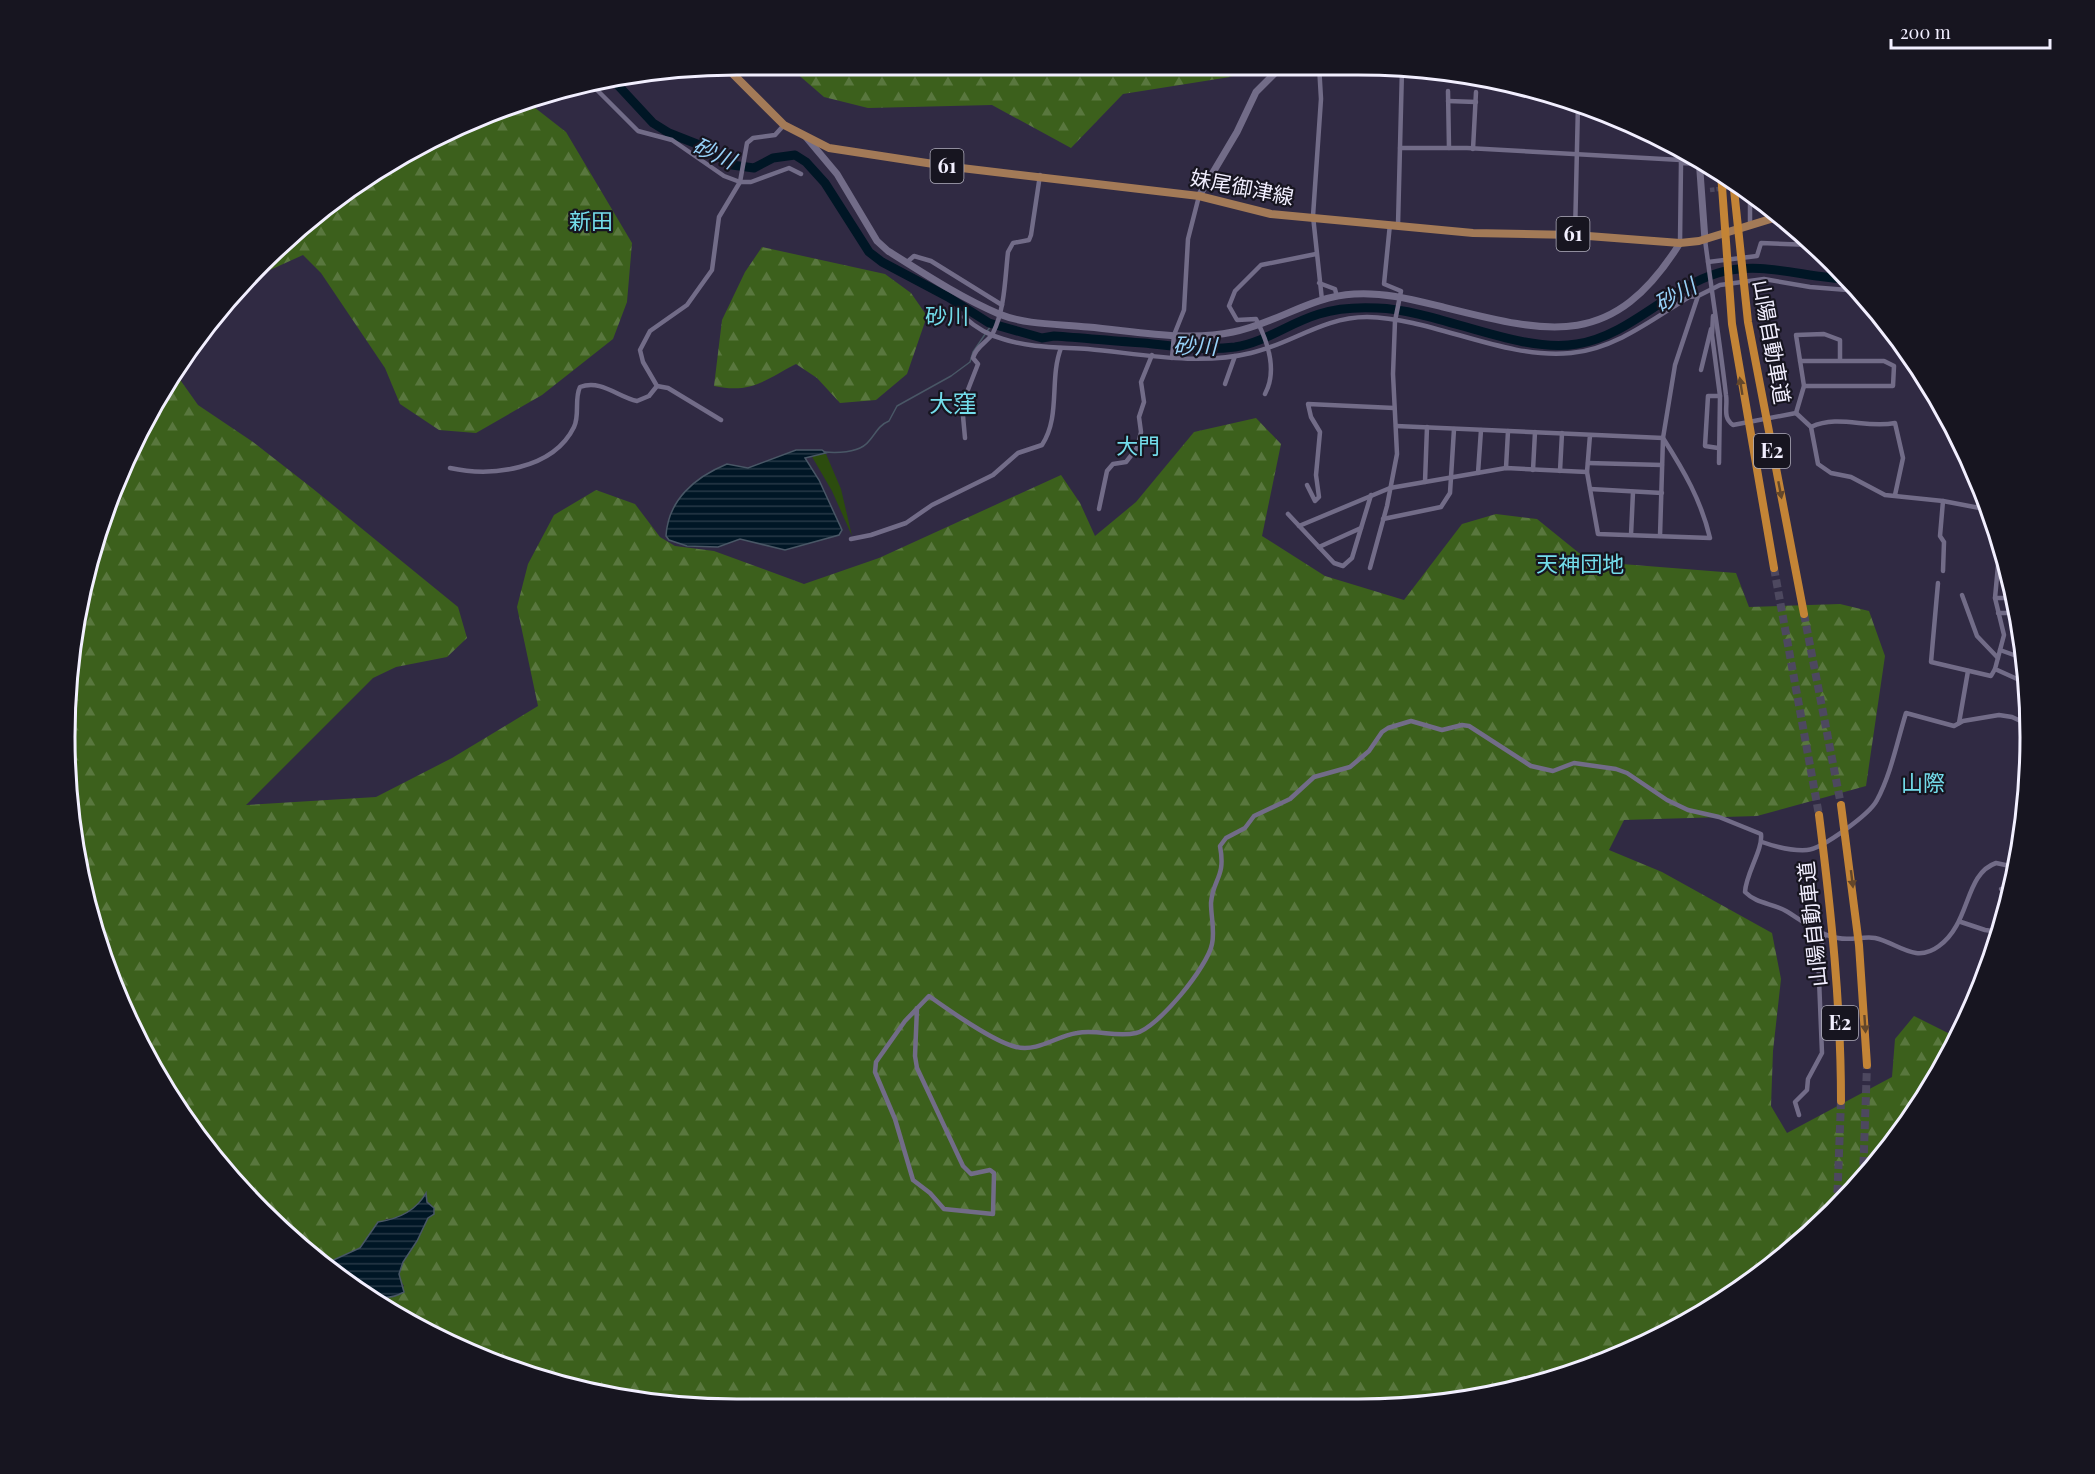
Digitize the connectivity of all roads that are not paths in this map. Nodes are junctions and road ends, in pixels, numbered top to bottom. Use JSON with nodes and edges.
{"nodes":[{"id":1,"x":733,"y":75,"type":"edge"},
{"id":2,"x":1272,"y":75,"type":"edge"},
{"id":3,"x":1320,"y":75,"type":"edge"},
{"id":4,"x":1402,"y":76,"type":"edge"},
{"id":5,"x":598,"y":90,"type":"edge"},
{"id":6,"x":1448,"y":91,"type":"dead end"},
{"id":7,"x":1476,"y":92,"type":"dead end"},
{"id":8,"x":1448,"y":101,"type":"junction"},
{"id":9,"x":1476,"y":102,"type":"junction"},
{"id":10,"x":1578,"y":113,"type":"edge"},
{"id":11,"x":784,"y":125,"type":"junction"},
{"id":12,"x":806,"y":137,"type":"junction"},
{"id":13,"x":1400,"y":148,"type":"junction"},
{"id":14,"x":1449,"y":148,"type":"junction"},
{"id":15,"x":1473,"y":149,"type":"junction"},
{"id":16,"x":1577,"y":154,"type":"junction"},
{"id":17,"x":1686,"y":162,"type":"edge"},
{"id":18,"x":1681,"y":163,"type":"junction"},
{"id":19,"x":1700,"y":171,"type":"edge"},
{"id":20,"x":801,"y":174,"type":"dead end"},
{"id":21,"x":1040,"y":176,"type":"junction"},
{"id":22,"x":740,"y":181,"type":"junction"},
{"id":23,"x":1721,"y":184,"type":"edge"},
{"id":24,"x":1710,"y":190,"type":"tunnel mouth"},
{"id":25,"x":1701,"y":191,"type":"junction"},
{"id":26,"x":1734,"y":193,"type":"edge"},
{"id":27,"x":1198,"y":196,"type":"junction"},
{"id":28,"x":1750,"y":204,"type":"edge"},
{"id":29,"x":1313,"y":219,"type":"junction"},
{"id":30,"x":1770,"y":219,"type":"edge"},
{"id":31,"x":1394,"y":224,"type":"junction"},
{"id":32,"x":1750,"y":226,"type":"junction"},
{"id":33,"x":1575,"y":234,"type":"junction"},
{"id":34,"x":1705,"y":240,"type":"junction"},
{"id":35,"x":1680,"y":243,"type":"junction"},
{"id":36,"x":1800,"y":245,"type":"edge"},
{"id":37,"x":1316,"y":254,"type":"junction"},
{"id":38,"x":906,"y":262,"type":"junction"},
{"id":39,"x":1708,"y":264,"type":"junction"},
{"id":40,"x":1319,"y":283,"type":"junction"},
{"id":41,"x":1711,"y":288,"type":"junction"},
{"id":42,"x":1846,"y":290,"type":"edge"},
{"id":43,"x":1698,"y":296,"type":"junction"},
{"id":44,"x":1337,"y":297,"type":"junction"},
{"id":45,"x":1322,"y":300,"type":"junction"},
{"id":46,"x":1400,"y":300,"type":"junction"},
{"id":47,"x":1002,"y":305,"type":"junction"},
{"id":48,"x":1713,"y":313,"type":"junction"},
{"id":49,"x":999,"y":316,"type":"junction"},
{"id":50,"x":964,"y":317,"type":"dead end"},
{"id":51,"x":1396,"y":320,"type":"junction"},
{"id":52,"x":1712,"y":326,"type":"junction"},
{"id":53,"x":1260,"y":327,"type":"junction"},
{"id":54,"x":990,"y":334,"type":"junction"},
{"id":55,"x":1174,"y":337,"type":"junction"},
{"id":56,"x":1268,"y":347,"type":"junction"},
{"id":57,"x":1061,"y":348,"type":"junction"},
{"id":58,"x":1152,"y":355,"type":"junction"},
{"id":59,"x":1172,"y":357,"type":"junction"},
{"id":60,"x":1235,"y":357,"type":"junction"},
{"id":61,"x":1840,"y":360,"type":"junction"},
{"id":62,"x":1800,"y":361,"type":"junction"},
{"id":63,"x":1701,"y":370,"type":"dead end"},
{"id":64,"x":1226,"y":384,"type":"dead end"},
{"id":65,"x":657,"y":386,"type":"junction"},
{"id":66,"x":1804,"y":386,"type":"junction"},
{"id":67,"x":1265,"y":394,"type":"dead end"},
{"id":68,"x":1720,"y":396,"type":"junction"},
{"id":69,"x":1394,"y":408,"type":"junction"},
{"id":70,"x":1796,"y":413,"type":"junction"},
{"id":71,"x":721,"y":420,"type":"dead end"},
{"id":72,"x":1396,"y":426,"type":"junction"},
{"id":73,"x":1427,"y":427,"type":"junction"},
{"id":74,"x":1811,"y":427,"type":"junction"},
{"id":75,"x":1454,"y":429,"type":"junction"},
{"id":76,"x":1481,"y":430,"type":"junction"},
{"id":77,"x":1508,"y":430,"type":"junction"},
{"id":78,"x":1535,"y":432,"type":"junction"},
{"id":79,"x":1562,"y":433,"type":"junction"},
{"id":80,"x":1590,"y":435,"type":"junction"},
{"id":81,"x":965,"y":438,"type":"dead end"},
{"id":82,"x":1663,"y":438,"type":"junction"},
{"id":83,"x":1718,"y":448,"type":"junction"},
{"id":84,"x":1588,"y":463,"type":"junction"},
{"id":85,"x":1719,"y":463,"type":"dead end"},
{"id":86,"x":1662,"y":465,"type":"junction"},
{"id":87,"x":450,"y":468,"type":"dead end"},
{"id":88,"x":1506,"y":468,"type":"junction"},
{"id":89,"x":1533,"y":470,"type":"junction"},
{"id":90,"x":1560,"y":471,"type":"junction"},
{"id":91,"x":1587,"y":472,"type":"junction"},
{"id":92,"x":1478,"y":473,"type":"junction"},
{"id":93,"x":1452,"y":477,"type":"junction"},
{"id":94,"x":1425,"y":482,"type":"junction"},
{"id":95,"x":1307,"y":485,"type":"dead end"},
{"id":96,"x":1390,"y":488,"type":"junction"},
{"id":97,"x":1590,"y":489,"type":"junction"},
{"id":98,"x":1633,"y":492,"type":"junction"},
{"id":99,"x":1662,"y":493,"type":"junction"},
{"id":100,"x":1371,"y":495,"type":"junction"},
{"id":101,"x":1895,"y":495,"type":"junction"},
{"id":102,"x":1943,"y":501,"type":"junction"},
{"id":103,"x":1978,"y":507,"type":"edge"},
{"id":104,"x":1099,"y":509,"type":"dead end"},
{"id":105,"x":1288,"y":514,"type":"dead end"},
{"id":106,"x":1383,"y":519,"type":"junction"},
{"id":107,"x":1299,"y":526,"type":"junction"},
{"id":108,"x":1361,"y":528,"type":"junction"},
{"id":109,"x":1631,"y":535,"type":"junction"},
{"id":110,"x":1660,"y":536,"type":"junction"},
{"id":111,"x":850,"y":539,"type":"dead end"},
{"id":112,"x":1319,"y":547,"type":"junction"},
{"id":113,"x":1370,"y":568,"type":"dead end"},
{"id":114,"x":1774,"y":568,"type":"tunnel mouth"},
{"id":115,"x":1998,"y":570,"type":"edge"},
{"id":116,"x":1943,"y":572,"type":"dead end"},
{"id":117,"x":1938,"y":583,"type":"dead end"},
{"id":118,"x":1962,"y":596,"type":"dead end"},
{"id":119,"x":1995,"y":598,"type":"junction"},
{"id":120,"x":2005,"y":598,"type":"edge"},
{"id":121,"x":1998,"y":613,"type":"junction"},
{"id":122,"x":2008,"y":613,"type":"edge"},
{"id":123,"x":1804,"y":614,"type":"tunnel mouth"},
{"id":124,"x":2000,"y":650,"type":"junction"},
{"id":125,"x":2014,"y":655,"type":"edge"},
{"id":126,"x":1998,"y":658,"type":"junction"},
{"id":127,"x":1995,"y":669,"type":"junction"},
{"id":128,"x":1968,"y":671,"type":"junction"},
{"id":129,"x":2017,"y":678,"type":"edge"},
{"id":130,"x":2020,"y":721,"type":"edge"},
{"id":131,"x":1959,"y":723,"type":"junction"},
{"id":132,"x":1841,"y":805,"type":"tunnel mouth"},
{"id":133,"x":1819,"y":815,"type":"tunnel mouth"},
{"id":134,"x":1762,"y":842,"type":"junction"},
{"id":135,"x":2007,"y":865,"type":"edge"},
{"id":136,"x":1960,"y":922,"type":"junction"},
{"id":137,"x":1991,"y":931,"type":"edge"},
{"id":138,"x":1825,"y":935,"type":"junction"},
{"id":139,"x":917,"y":1008,"type":"junction"},
{"id":140,"x":1867,"y":1065,"type":"tunnel mouth"},
{"id":141,"x":1841,"y":1101,"type":"tunnel mouth"},
{"id":142,"x":1799,"y":1115,"type":"dead end"}],
"edges":[{"from":1,"to":11,"type":"main road","name":"妹尾御津線","number":"61"},
{"from":2,"to":27,"type":"street"},
{"from":3,"to":29,"type":"street"},
{"from":4,"to":13,"type":"street"},
{"from":5,"to":22,"type":"street"},
{"from":6,"to":8,"type":"street"},
{"from":7,"to":9,"type":"street"},
{"from":8,"to":9,"type":"street"},
{"from":8,"to":14,"type":"street"},
{"from":9,"to":15,"type":"street"},
{"from":10,"to":16,"type":"street"},
{"from":11,"to":12,"type":"main road","name":"妹尾御津線","number":"61"},
{"from":11,"to":22,"type":"street"},
{"from":12,"to":21,"type":"main road","name":"妹尾御津線","number":"61"},
{"from":12,"to":38,"type":"street"},
{"from":13,"to":14,"type":"street"},
{"from":13,"to":31,"type":"street"},
{"from":14,"to":15,"type":"street"},
{"from":15,"to":16,"type":"street"},
{"from":16,"to":18,"type":"street"},
{"from":16,"to":33,"type":"street"},
{"from":17,"to":18,"type":"street"},
{"from":18,"to":35,"type":"street"},
{"from":19,"to":25,"type":"street"},
{"from":20,"to":22,"type":"street"},
{"from":21,"to":27,"type":"main road","name":"妹尾御津線","number":"61"},
{"from":21,"to":47,"type":"street"},
{"from":22,"to":65,"type":"street"},
{"from":114,"to":23,"type":"highway","name":"山陽自動車道","number":"E2","one_way":true},
{"from":24,"to":25,"type":"street"},
{"from":25,"to":34,"type":"street"},
{"from":26,"to":123,"type":"highway","name":"山陽自動車道","number":"E2","one_way":true},
{"from":27,"to":29,"type":"main road","name":"妹尾御津線","number":"61"},
{"from":27,"to":55,"type":"street"},
{"from":28,"to":32,"type":"street"},
{"from":29,"to":31,"type":"main road","name":"妹尾御津線","number":"61"},
{"from":29,"to":37,"type":"street"},
{"from":30,"to":32,"type":"main road","name":"妹尾御津線","number":"61"},
{"from":31,"to":33,"type":"main road","name":"妹尾御津線","number":"61"},
{"from":31,"to":46,"type":"street"},
{"from":32,"to":34,"type":"main road","name":"妹尾御津線","number":"61"},
{"from":33,"to":35,"type":"main road","name":"妹尾御津線","number":"61"},
{"from":34,"to":35,"type":"main road","name":"妹尾御津線","number":"61"},
{"from":34,"to":39,"type":"street"},
{"from":35,"to":46,"type":"street"},
{"from":36,"to":39,"type":"street"},
{"from":37,"to":40,"type":"street"},
{"from":37,"to":53,"type":"street"},
{"from":38,"to":47,"type":"street"},
{"from":38,"to":49,"type":"street"},
{"from":39,"to":41,"type":"street"},
{"from":40,"to":44,"type":"street"},
{"from":40,"to":45,"type":"street"},
{"from":41,"to":42,"type":"street"},
{"from":41,"to":43,"type":"street"},
{"from":41,"to":48,"type":"street"},
{"from":43,"to":51,"type":"street"},
{"from":43,"to":82,"type":"street"},
{"from":44,"to":45,"type":"street"},
{"from":44,"to":46,"type":"street"},
{"from":45,"to":53,"type":"street"},
{"from":46,"to":51,"type":"street"},
{"from":47,"to":49,"type":"street"},
{"from":48,"to":52,"type":"street"},
{"from":48,"to":70,"type":"street"},
{"from":49,"to":54,"type":"street"},
{"from":49,"to":55,"type":"street"},
{"from":50,"to":54,"type":"street"},
{"from":51,"to":56,"type":"street"},
{"from":51,"to":69,"type":"street"},
{"from":52,"to":63,"type":"street"},
{"from":52,"to":68,"type":"street"},
{"from":53,"to":55,"type":"street"},
{"from":53,"to":56,"type":"street"},
{"from":54,"to":57,"type":"street"},
{"from":54,"to":81,"type":"street"},
{"from":55,"to":59,"type":"street"},
{"from":56,"to":60,"type":"street"},
{"from":56,"to":67,"type":"street"},
{"from":57,"to":58,"type":"street"},
{"from":57,"to":111,"type":"street"},
{"from":58,"to":59,"type":"street"},
{"from":58,"to":104,"type":"street"},
{"from":59,"to":60,"type":"street"},
{"from":60,"to":64,"type":"street"},
{"from":61,"to":62,"type":"street"},
{"from":61,"to":62,"type":"street"},
{"from":61,"to":66,"type":"street"},
{"from":62,"to":66,"type":"street"},
{"from":65,"to":71,"type":"street"},
{"from":65,"to":87,"type":"street"},
{"from":66,"to":70,"type":"street"},
{"from":68,"to":83,"type":"street"},
{"from":68,"to":83,"type":"street"},
{"from":69,"to":72,"type":"street"},
{"from":69,"to":95,"type":"street"},
{"from":70,"to":74,"type":"street"},
{"from":72,"to":73,"type":"street"},
{"from":72,"to":96,"type":"street"},
{"from":73,"to":75,"type":"street"},
{"from":73,"to":94,"type":"street"},
{"from":74,"to":101,"type":"street"},
{"from":74,"to":101,"type":"street"},
{"from":75,"to":76,"type":"street"},
{"from":75,"to":93,"type":"street"},
{"from":76,"to":77,"type":"street"},
{"from":76,"to":92,"type":"street"},
{"from":77,"to":78,"type":"street"},
{"from":77,"to":88,"type":"street"},
{"from":78,"to":79,"type":"street"},
{"from":78,"to":89,"type":"street"},
{"from":79,"to":80,"type":"street"},
{"from":79,"to":90,"type":"street"},
{"from":80,"to":82,"type":"street"},
{"from":80,"to":84,"type":"street"},
{"from":82,"to":86,"type":"street"},
{"from":82,"to":110,"type":"street"},
{"from":83,"to":85,"type":"street"},
{"from":84,"to":86,"type":"street"},
{"from":84,"to":91,"type":"street"},
{"from":86,"to":99,"type":"street"},
{"from":88,"to":89,"type":"street"},
{"from":88,"to":92,"type":"street"},
{"from":89,"to":90,"type":"street"},
{"from":90,"to":91,"type":"street"},
{"from":91,"to":97,"type":"street"},
{"from":92,"to":93,"type":"street"},
{"from":93,"to":94,"type":"street"},
{"from":93,"to":106,"type":"street"},
{"from":94,"to":96,"type":"street"},
{"from":96,"to":100,"type":"street"},
{"from":96,"to":106,"type":"street"},
{"from":97,"to":98,"type":"street"},
{"from":97,"to":109,"type":"street"},
{"from":98,"to":99,"type":"street"},
{"from":98,"to":109,"type":"street"},
{"from":99,"to":110,"type":"street"},
{"from":100,"to":107,"type":"street"},
{"from":100,"to":108,"type":"street"},
{"from":101,"to":102,"type":"street"},
{"from":102,"to":103,"type":"street"},
{"from":102,"to":116,"type":"street"},
{"from":105,"to":107,"type":"street"},
{"from":106,"to":113,"type":"street"},
{"from":107,"to":112,"type":"street"},
{"from":108,"to":112,"type":"street"},
{"from":108,"to":112,"type":"street"},
{"from":109,"to":110,"type":"street"},
{"from":115,"to":119,"type":"street"},
{"from":117,"to":128,"type":"street"},
{"from":118,"to":126,"type":"street"},
{"from":119,"to":120,"type":"street"},
{"from":119,"to":121,"type":"street"},
{"from":121,"to":122,"type":"street"},
{"from":121,"to":124,"type":"street"},
{"from":124,"to":125,"type":"street"},
{"from":124,"to":126,"type":"street"},
{"from":126,"to":127,"type":"street"},
{"from":127,"to":128,"type":"street"},
{"from":127,"to":129,"type":"street"},
{"from":128,"to":131,"type":"street"},
{"from":130,"to":131,"type":"street"},
{"from":131,"to":134,"type":"street"},
{"from":132,"to":140,"type":"highway","name":"山陽自動車道","number":"E2","one_way":true},
{"from":133,"to":141,"type":"highway","name":"山陽自動車道","number":"E2"},
{"from":134,"to":138,"type":"street"},
{"from":134,"to":139,"type":"street"},
{"from":135,"to":136,"type":"street"},
{"from":136,"to":137,"type":"street"},
{"from":136,"to":138,"type":"street"},
{"from":138,"to":142,"type":"street"},
{"from":139,"to":139,"type":"street"}]}
